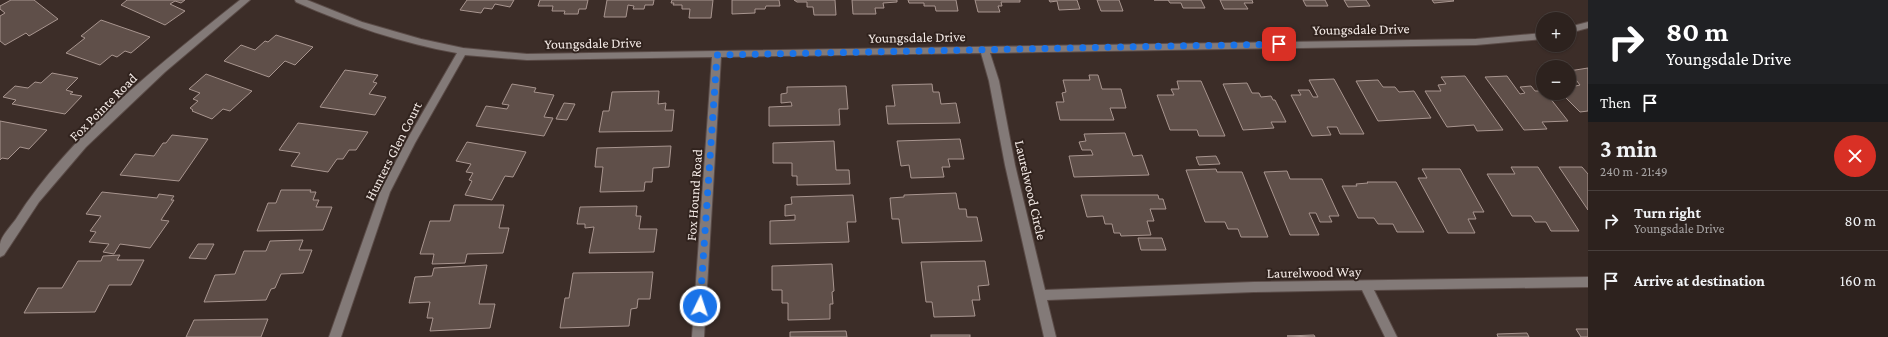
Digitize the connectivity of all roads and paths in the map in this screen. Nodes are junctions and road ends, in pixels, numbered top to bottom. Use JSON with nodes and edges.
{"nodes":[{"id":1,"x":246,"y":0,"type":"edge"},
{"id":2,"x":299,"y":0,"type":"edge"},
{"id":3,"x":1588,"y":25,"type":"edge"},
{"id":4,"x":1576,"y":28,"type":"edge"},
{"id":5,"x":1536,"y":37,"type":"edge"},
{"id":6,"x":984,"y":49,"type":"junction"},
{"id":7,"x":463,"y":51,"type":"junction"},
{"id":8,"x":717,"y":55,"type":"junction"},
{"id":9,"x":0,"y":252,"type":"edge"},
{"id":10,"x":1588,"y":282,"type":"edge"},
{"id":11,"x":1366,"y":286,"type":"junction"},
{"id":12,"x":1041,"y":295,"type":"junction"},
{"id":13,"x":335,"y":337,"type":"edge"},
{"id":14,"x":698,"y":337,"type":"edge"},
{"id":15,"x":1050,"y":337,"type":"edge"},
{"id":16,"x":1390,"y":337,"type":"edge"}],
"edges":[{"from":1,"to":9,"type":"street","name":"Fox Pointe Road"},
{"from":2,"to":7,"type":"street","name":"Youngsdale Drive"},
{"from":3,"to":4,"type":"street"},
{"from":5,"to":6,"type":"street","name":"Youngsdale Drive"},
{"from":6,"to":8,"type":"street","name":"Youngsdale Drive"},
{"from":6,"to":12,"type":"street","name":"Laurelwood Circle"},
{"from":7,"to":8,"type":"street","name":"Youngsdale Drive"},
{"from":7,"to":13,"type":"street","name":"Hunters Glen Court"},
{"from":8,"to":14,"type":"street","name":"Fox Hound Road"},
{"from":10,"to":11,"type":"street","name":"Laurelwood Way"},
{"from":11,"to":12,"type":"street","name":"Laurelwood Way"},
{"from":11,"to":16,"type":"street"},
{"from":12,"to":15,"type":"street","name":"Laurelwood Circle"}]}
